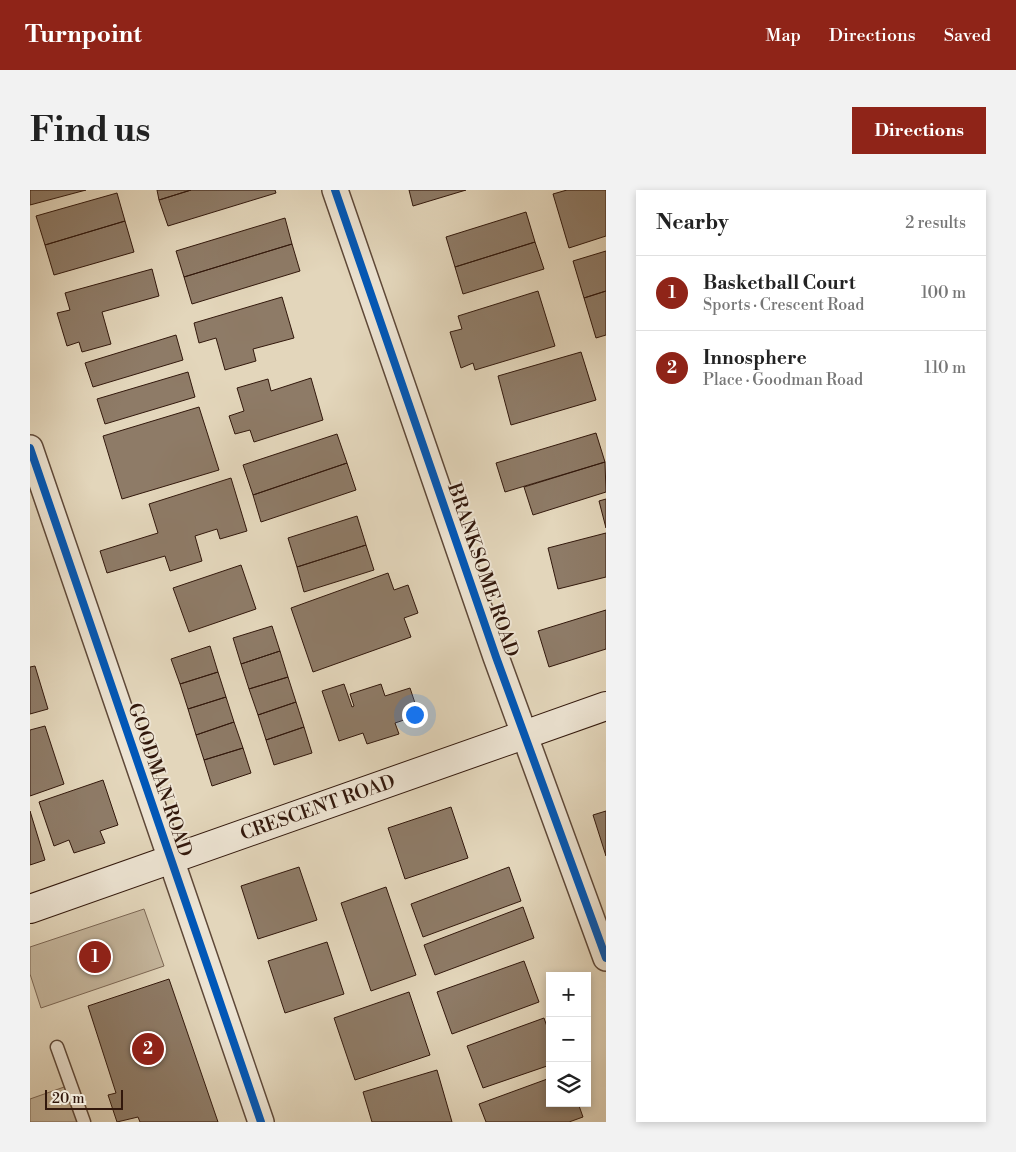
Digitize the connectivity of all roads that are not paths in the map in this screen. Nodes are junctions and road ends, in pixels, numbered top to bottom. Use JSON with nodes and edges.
{"nodes":[{"id":1,"x":335,"y":190,"type":"edge"},
{"id":2,"x":30,"y":448,"type":"edge"},
{"id":3,"x":606,"y":706,"type":"edge"},
{"id":4,"x":525,"y":735,"type":"junction"},
{"id":5,"x":170,"y":859,"type":"junction"},
{"id":6,"x":30,"y":909,"type":"edge"},
{"id":7,"x":606,"y":958,"type":"edge"},
{"id":8,"x":58,"y":1047,"type":"dead end"},
{"id":9,"x":84,"y":1122,"type":"edge"},
{"id":10,"x":261,"y":1122,"type":"edge"}],
"edges":[{"from":1,"to":4,"type":"street","name":"BRANKSOME ROAD"},
{"from":2,"to":5,"type":"street","name":"GOODMAN ROAD"},
{"from":3,"to":4,"type":"street","name":"CRESCENT ROAD"},
{"from":4,"to":5,"type":"street","name":"CRESCENT ROAD"},
{"from":4,"to":7,"type":"street","name":"BRANKSOME ROAD"},
{"from":5,"to":6,"type":"street","name":"CRESCENT ROAD"},
{"from":5,"to":10,"type":"street","name":"GOODMAN ROAD"},
{"from":8,"to":9,"type":"lane"}]}
